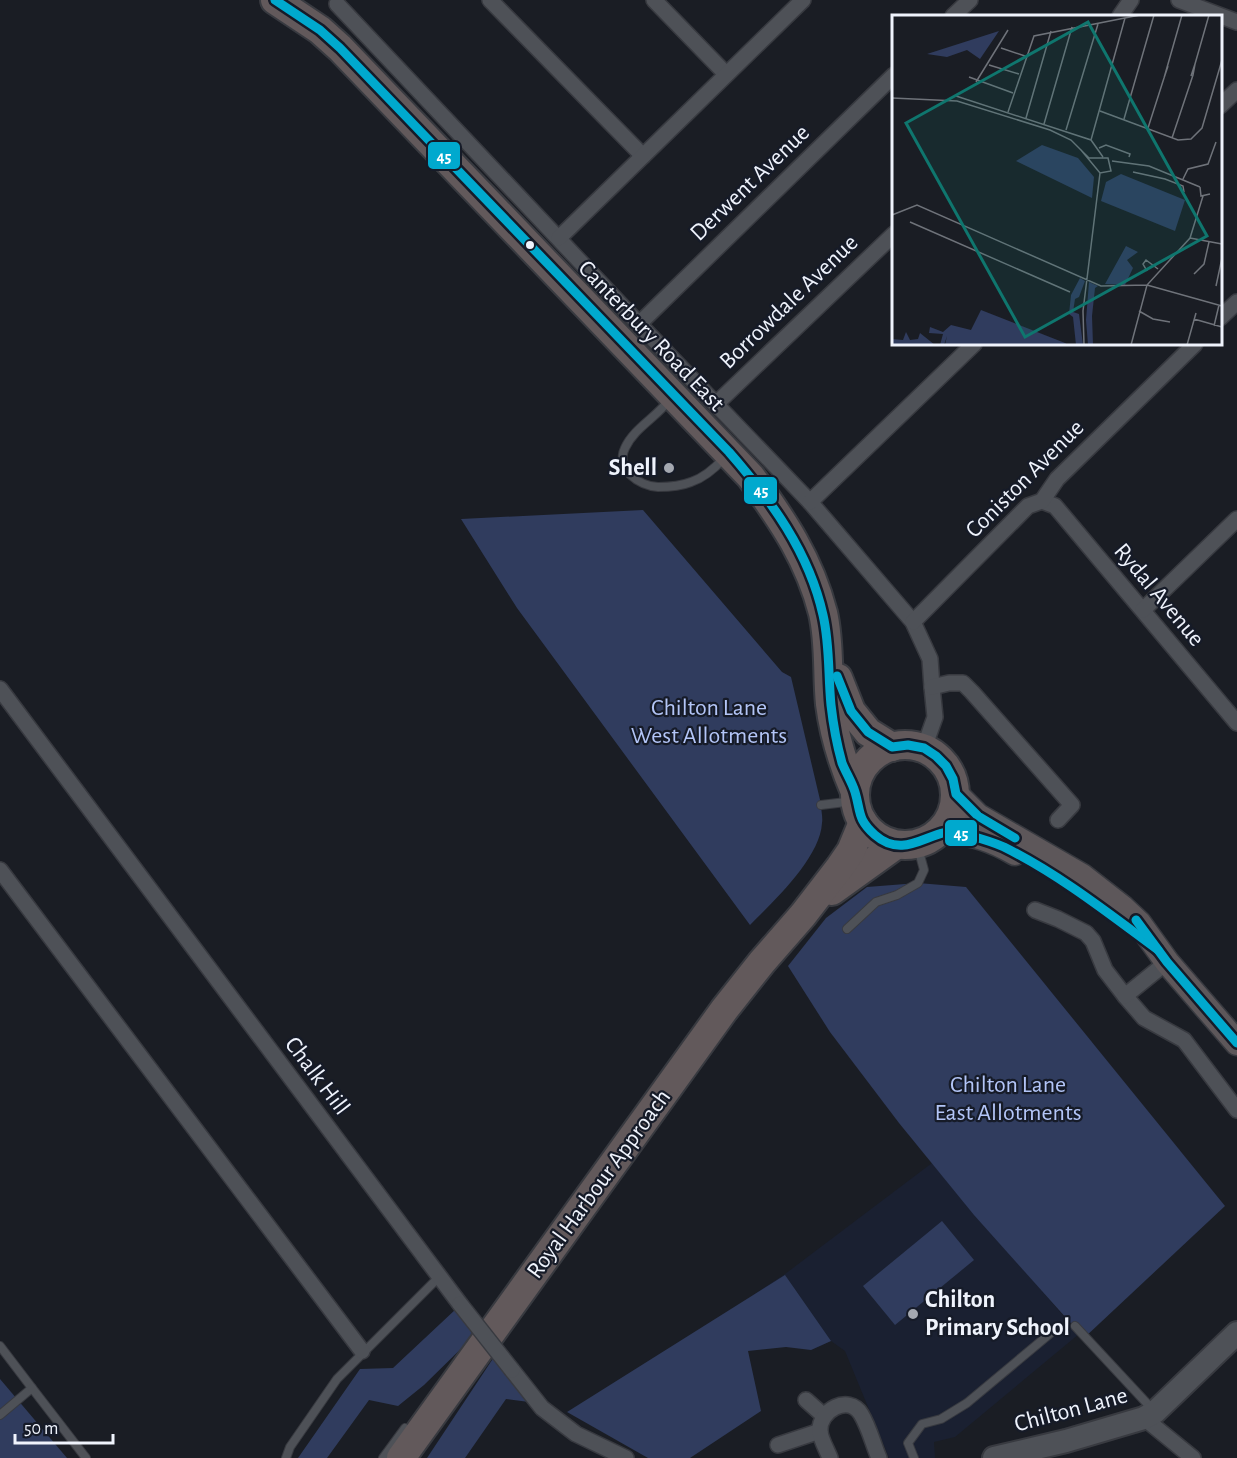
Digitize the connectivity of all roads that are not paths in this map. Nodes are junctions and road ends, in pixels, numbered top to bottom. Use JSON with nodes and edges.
{"nodes":[{"id":1,"x":275,"y":0,"type":"edge"},
{"id":2,"x":490,"y":0,"type":"edge"},
{"id":3,"x":654,"y":0,"type":"edge"},
{"id":4,"x":803,"y":0,"type":"edge"},
{"id":5,"x":970,"y":0,"type":"edge"},
{"id":6,"x":1131,"y":0,"type":"edge"},
{"id":7,"x":1179,"y":0,"type":"edge"},
{"id":8,"x":338,"y":4,"type":"dead end"},
{"id":9,"x":954,"y":15,"type":"edge"},
{"id":10,"x":1121,"y":15,"type":"edge"},
{"id":11,"x":1219,"y":15,"type":"edge"},
{"id":12,"x":1222,"y":16,"type":"edge"},
{"id":13,"x":1237,"y":22,"type":"edge"},
{"id":14,"x":726,"y":74,"type":"junction"},
{"id":15,"x":892,"y":77,"type":"edge"},
{"id":16,"x":1237,"y":90,"type":"edge"},
{"id":17,"x":1222,"y":105,"type":"edge"},
{"id":18,"x":642,"y":156,"type":"junction"},
{"id":19,"x":892,"y":236,"type":"edge"},
{"id":20,"x":559,"y":238,"type":"junction"},
{"id":21,"x":1237,"y":302,"type":"edge"},
{"id":22,"x":1222,"y":317,"type":"edge"},
{"id":23,"x":639,"y":324,"type":"junction"},
{"id":24,"x":973,"y":345,"type":"edge"},
{"id":25,"x":1194,"y":345,"type":"edge"},
{"id":26,"x":673,"y":394,"type":"junction"},
{"id":27,"x":716,"y":404,"type":"junction"},
{"id":28,"x":729,"y":452,"type":"junction"},
{"id":29,"x":1042,"y":501,"type":"junction"},
{"id":30,"x":810,"y":502,"type":"junction"},
{"id":31,"x":1237,"y":519,"type":"edge"},
{"id":32,"x":1143,"y":610,"type":"junction"},
{"id":33,"x":913,"y":622,"type":"junction"},
{"id":34,"x":828,"y":647,"type":"junction"},
{"id":35,"x":932,"y":687,"type":"junction"},
{"id":36,"x":0,"y":689,"type":"edge"},
{"id":37,"x":1237,"y":723,"type":"edge"},
{"id":38,"x":892,"y":747,"type":"junction"},
{"id":39,"x":924,"y":748,"type":"junction"},
{"id":40,"x":956,"y":794,"type":"junction"},
{"id":41,"x":821,"y":804,"type":"dead end"},
{"id":42,"x":858,"y":805,"type":"junction"},
{"id":43,"x":1058,"y":820,"type":"dead end"},
{"id":44,"x":917,"y":841,"type":"junction"},
{"id":45,"x":0,"y":870,"type":"edge"},
{"id":46,"x":1035,"y":910,"type":"dead end"},
{"id":47,"x":803,"y":915,"type":"junction"},
{"id":48,"x":847,"y":929,"type":"dead end"},
{"id":49,"x":1162,"y":956,"type":"junction"},
{"id":50,"x":1125,"y":996,"type":"junction"},
{"id":51,"x":1237,"y":1043,"type":"edge"},
{"id":52,"x":1237,"y":1110,"type":"edge"},
{"id":53,"x":439,"y":1277,"type":"junction"},
{"id":54,"x":1075,"y":1326,"type":"dead end"},
{"id":55,"x":1052,"y":1332,"type":"dead end"},
{"id":56,"x":1237,"y":1333,"type":"edge"},
{"id":57,"x":0,"y":1347,"type":"edge"},
{"id":58,"x":480,"y":1348,"type":"junction"},
{"id":59,"x":362,"y":1351,"type":"junction"},
{"id":60,"x":453,"y":1368,"type":"dead end"},
{"id":61,"x":32,"y":1388,"type":"junction"},
{"id":62,"x":806,"y":1400,"type":"dead end"},
{"id":63,"x":0,"y":1415,"type":"edge"},
{"id":64,"x":1149,"y":1415,"type":"junction"},
{"id":65,"x":824,"y":1416,"type":"junction"},
{"id":66,"x":412,"y":1418,"type":"dead end"},
{"id":67,"x":820,"y":1431,"type":"junction"},
{"id":68,"x":778,"y":1445,"type":"dead end"},
{"id":69,"x":86,"y":1458,"type":"edge"},
{"id":70,"x":286,"y":1458,"type":"edge"},
{"id":71,"x":383,"y":1458,"type":"edge"},
{"id":72,"x":401,"y":1458,"type":"edge"},
{"id":73,"x":626,"y":1458,"type":"edge"},
{"id":74,"x":830,"y":1458,"type":"edge"},
{"id":75,"x":879,"y":1458,"type":"edge"},
{"id":76,"x":914,"y":1458,"type":"edge"},
{"id":77,"x":994,"y":1458,"type":"edge"},
{"id":78,"x":1193,"y":1458,"type":"edge"}],
"edges":[{"from":1,"to":26,"type":"highway","name":"Canterbury Road East"},
{"from":2,"to":18,"type":"street"},
{"from":3,"to":14,"type":"street"},
{"from":4,"to":14,"type":"street"},
{"from":5,"to":9,"type":"street"},
{"from":6,"to":10,"type":"street"},
{"from":7,"to":11,"type":"street"},
{"from":8,"to":20,"type":"street","name":"Canterbury Road East"},
{"from":12,"to":13,"type":"street"},
{"from":14,"to":18,"type":"street"},
{"from":15,"to":23,"type":"street","name":"Derwent Avenue"},
{"from":16,"to":17,"type":"street"},
{"from":18,"to":20,"type":"street"},
{"from":19,"to":27,"type":"street","name":"Borrowdale Avenue"},
{"from":20,"to":23,"type":"street","name":"Canterbury Road East"},
{"from":21,"to":22,"type":"street"},
{"from":23,"to":27,"type":"street","name":"Canterbury Road East"},
{"from":24,"to":30,"type":"street"},
{"from":25,"to":29,"type":"street","name":"Coniston Avenue"},
{"from":26,"to":28,"type":"highway","name":"Canterbury Road East"},
{"from":26,"to":28,"type":"lane"},
{"from":27,"to":30,"type":"street","name":"Canterbury Road East"},
{"from":28,"to":34,"type":"highway","name":"Canterbury Road East"},
{"from":29,"to":32,"type":"street","name":"Rydal Avenue"},
{"from":29,"to":33,"type":"street","name":"Coniston Avenue"},
{"from":30,"to":33,"type":"street","name":"Canterbury Road East"},
{"from":31,"to":32,"type":"street"},
{"from":32,"to":37,"type":"street","name":"Rydal Avenue"},
{"from":33,"to":35,"type":"street","name":"Canterbury Road East"},
{"from":34,"to":38,"type":"highway","name":"Canterbury Road East"},
{"from":34,"to":42,"type":"highway","name":"Canterbury Road East"},
{"from":35,"to":39,"type":"street","name":"Canterbury Road East"},
{"from":35,"to":43,"type":"street"},
{"from":36,"to":53,"type":"street","name":"Chalk Hill"},
{"from":38,"to":39,"type":"highway"},
{"from":38,"to":42,"type":"highway"},
{"from":39,"to":40,"type":"highway"},
{"from":40,"to":44,"type":"highway"},
{"from":40,"to":49,"type":"main road"},
{"from":41,"to":42,"type":"lane"},
{"from":42,"to":44,"type":"highway"},
{"from":42,"to":47,"type":"highway","name":"Royal Harbour Approach"},
{"from":44,"to":47,"type":"highway","name":"Royal Harbour Approach"},
{"from":44,"to":48,"type":"lane"},
{"from":44,"to":49,"type":"main road"},
{"from":45,"to":59,"type":"street"},
{"from":46,"to":50,"type":"street"},
{"from":47,"to":58,"type":"highway","name":"Royal Harbour Approach"},
{"from":49,"to":50,"type":"street"},
{"from":49,"to":51,"type":"main road"},
{"from":50,"to":52,"type":"street"},
{"from":53,"to":59,"type":"lane"},
{"from":53,"to":73,"type":"street","name":"Chalk Hill","bridge":true},
{"from":54,"to":64,"type":"lane"},
{"from":55,"to":76,"type":"lane"},
{"from":56,"to":64,"type":"street","name":"Chilton Lane"},
{"from":57,"to":61,"type":"lane"},
{"from":58,"to":60,"type":"lane"},
{"from":58,"to":72,"type":"highway","name":"Royal Harbour Approach"},
{"from":59,"to":70,"type":"lane"},
{"from":61,"to":63,"type":"lane"},
{"from":61,"to":69,"type":"lane"},
{"from":62,"to":65,"type":"street"},
{"from":64,"to":77,"type":"street","name":"Chilton Lane"},
{"from":64,"to":78,"type":"street"},
{"from":65,"to":67,"type":"street"},
{"from":65,"to":75,"type":"street"},
{"from":66,"to":71,"type":"lane"},
{"from":67,"to":68,"type":"street"},
{"from":67,"to":74,"type":"street"}]}
